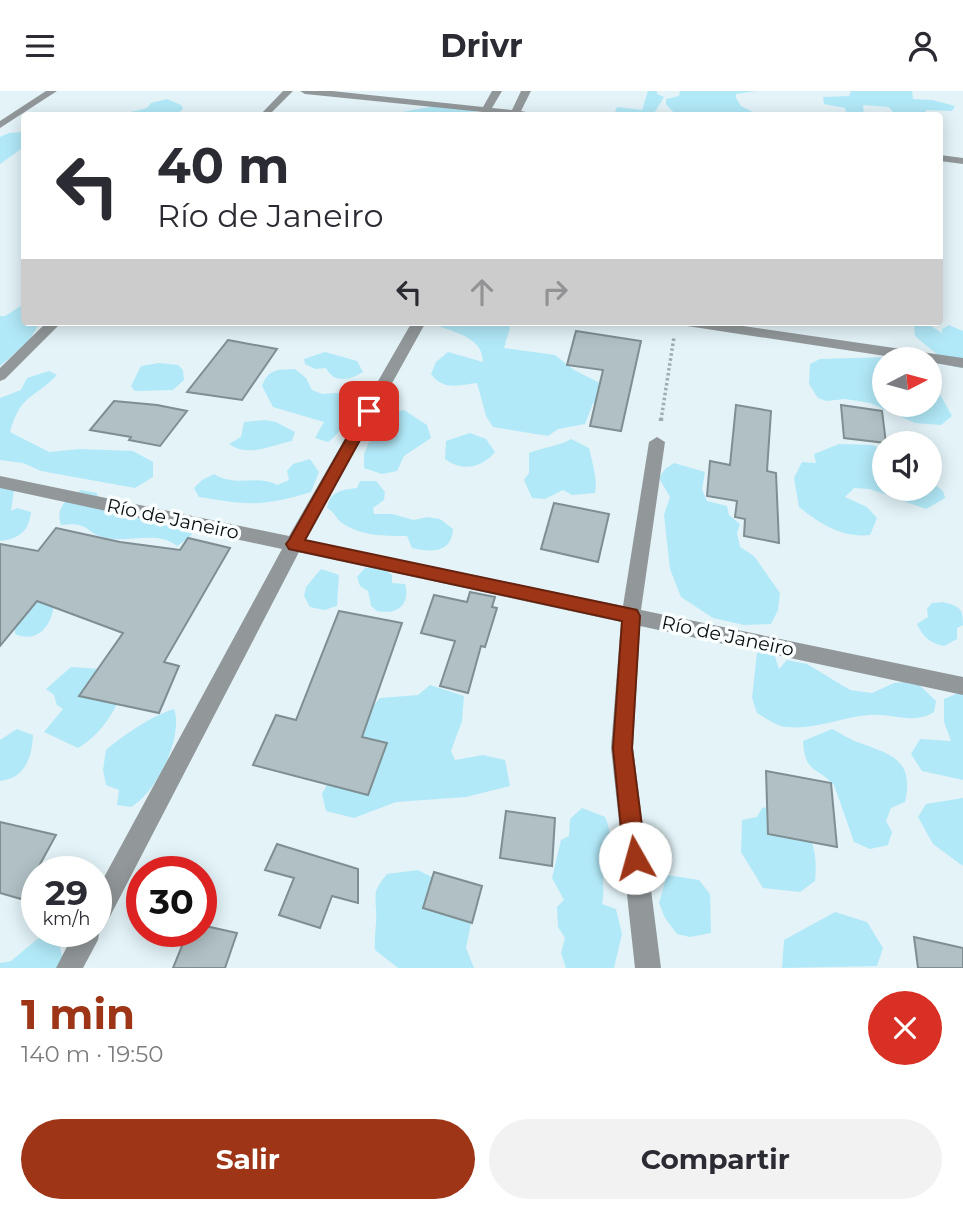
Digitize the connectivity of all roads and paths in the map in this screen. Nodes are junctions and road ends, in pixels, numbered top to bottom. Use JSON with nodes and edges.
{"nodes":[{"id":1,"x":52,"y":91,"type":"edge"},
{"id":2,"x":288,"y":91,"type":"edge"},
{"id":3,"x":305,"y":91,"type":"edge"},
{"id":4,"x":497,"y":91,"type":"edge"},
{"id":5,"x":526,"y":91,"type":"edge"},
{"id":6,"x":486,"y":110,"type":"junction"},
{"id":7,"x":267,"y":112,"type":"edge"},
{"id":8,"x":505,"y":112,"type":"edge"},
{"id":9,"x":516,"y":112,"type":"edge"},
{"id":10,"x":0,"y":125,"type":"edge"},
{"id":11,"x":943,"y":158,"type":"edge"},
{"id":12,"x":963,"y":161,"type":"edge"},
{"id":13,"x":51,"y":326,"type":"edge"},
{"id":14,"x":417,"y":326,"type":"edge"},
{"id":15,"x":714,"y":326,"type":"edge"},
{"id":16,"x":674,"y":335,"type":"dead end"},
{"id":17,"x":963,"y":363,"type":"edge"},
{"id":18,"x":0,"y":376,"type":"edge"},
{"id":19,"x":657,"y":442,"type":"joint"},
{"id":20,"x":0,"y":482,"type":"edge"},
{"id":21,"x":294,"y":544,"type":"junction"},
{"id":22,"x":631,"y":616,"type":"junction"},
{"id":23,"x":963,"y":686,"type":"edge"},
{"id":24,"x":112,"y":887,"type":"edge"},
{"id":25,"x":80,"y":947,"type":"edge"},
{"id":26,"x":69,"y":968,"type":"edge"},
{"id":27,"x":648,"y":968,"type":"edge"}],
"edges":[{"from":1,"to":10,"type":"street"},
{"from":2,"to":7,"type":"street"},
{"from":3,"to":6,"type":"street"},
{"from":4,"to":6,"type":"street"},
{"from":5,"to":9,"type":"street"},
{"from":6,"to":8,"type":"street"},
{"from":11,"to":12,"type":"street"},
{"from":13,"to":18,"type":"street"},
{"from":14,"to":21,"type":"street"},
{"from":15,"to":17,"type":"street"},
{"from":16,"to":19,"type":"path"},
{"from":19,"to":22,"type":"street"},
{"from":20,"to":21,"type":"street","name":"Río de Janeiro"},
{"from":21,"to":22,"type":"street","name":"Río de Janeiro"},
{"from":21,"to":24,"type":"street"},
{"from":22,"to":23,"type":"street","name":"Río de Janeiro"},
{"from":22,"to":27,"type":"street"},
{"from":25,"to":26,"type":"street"}]}
